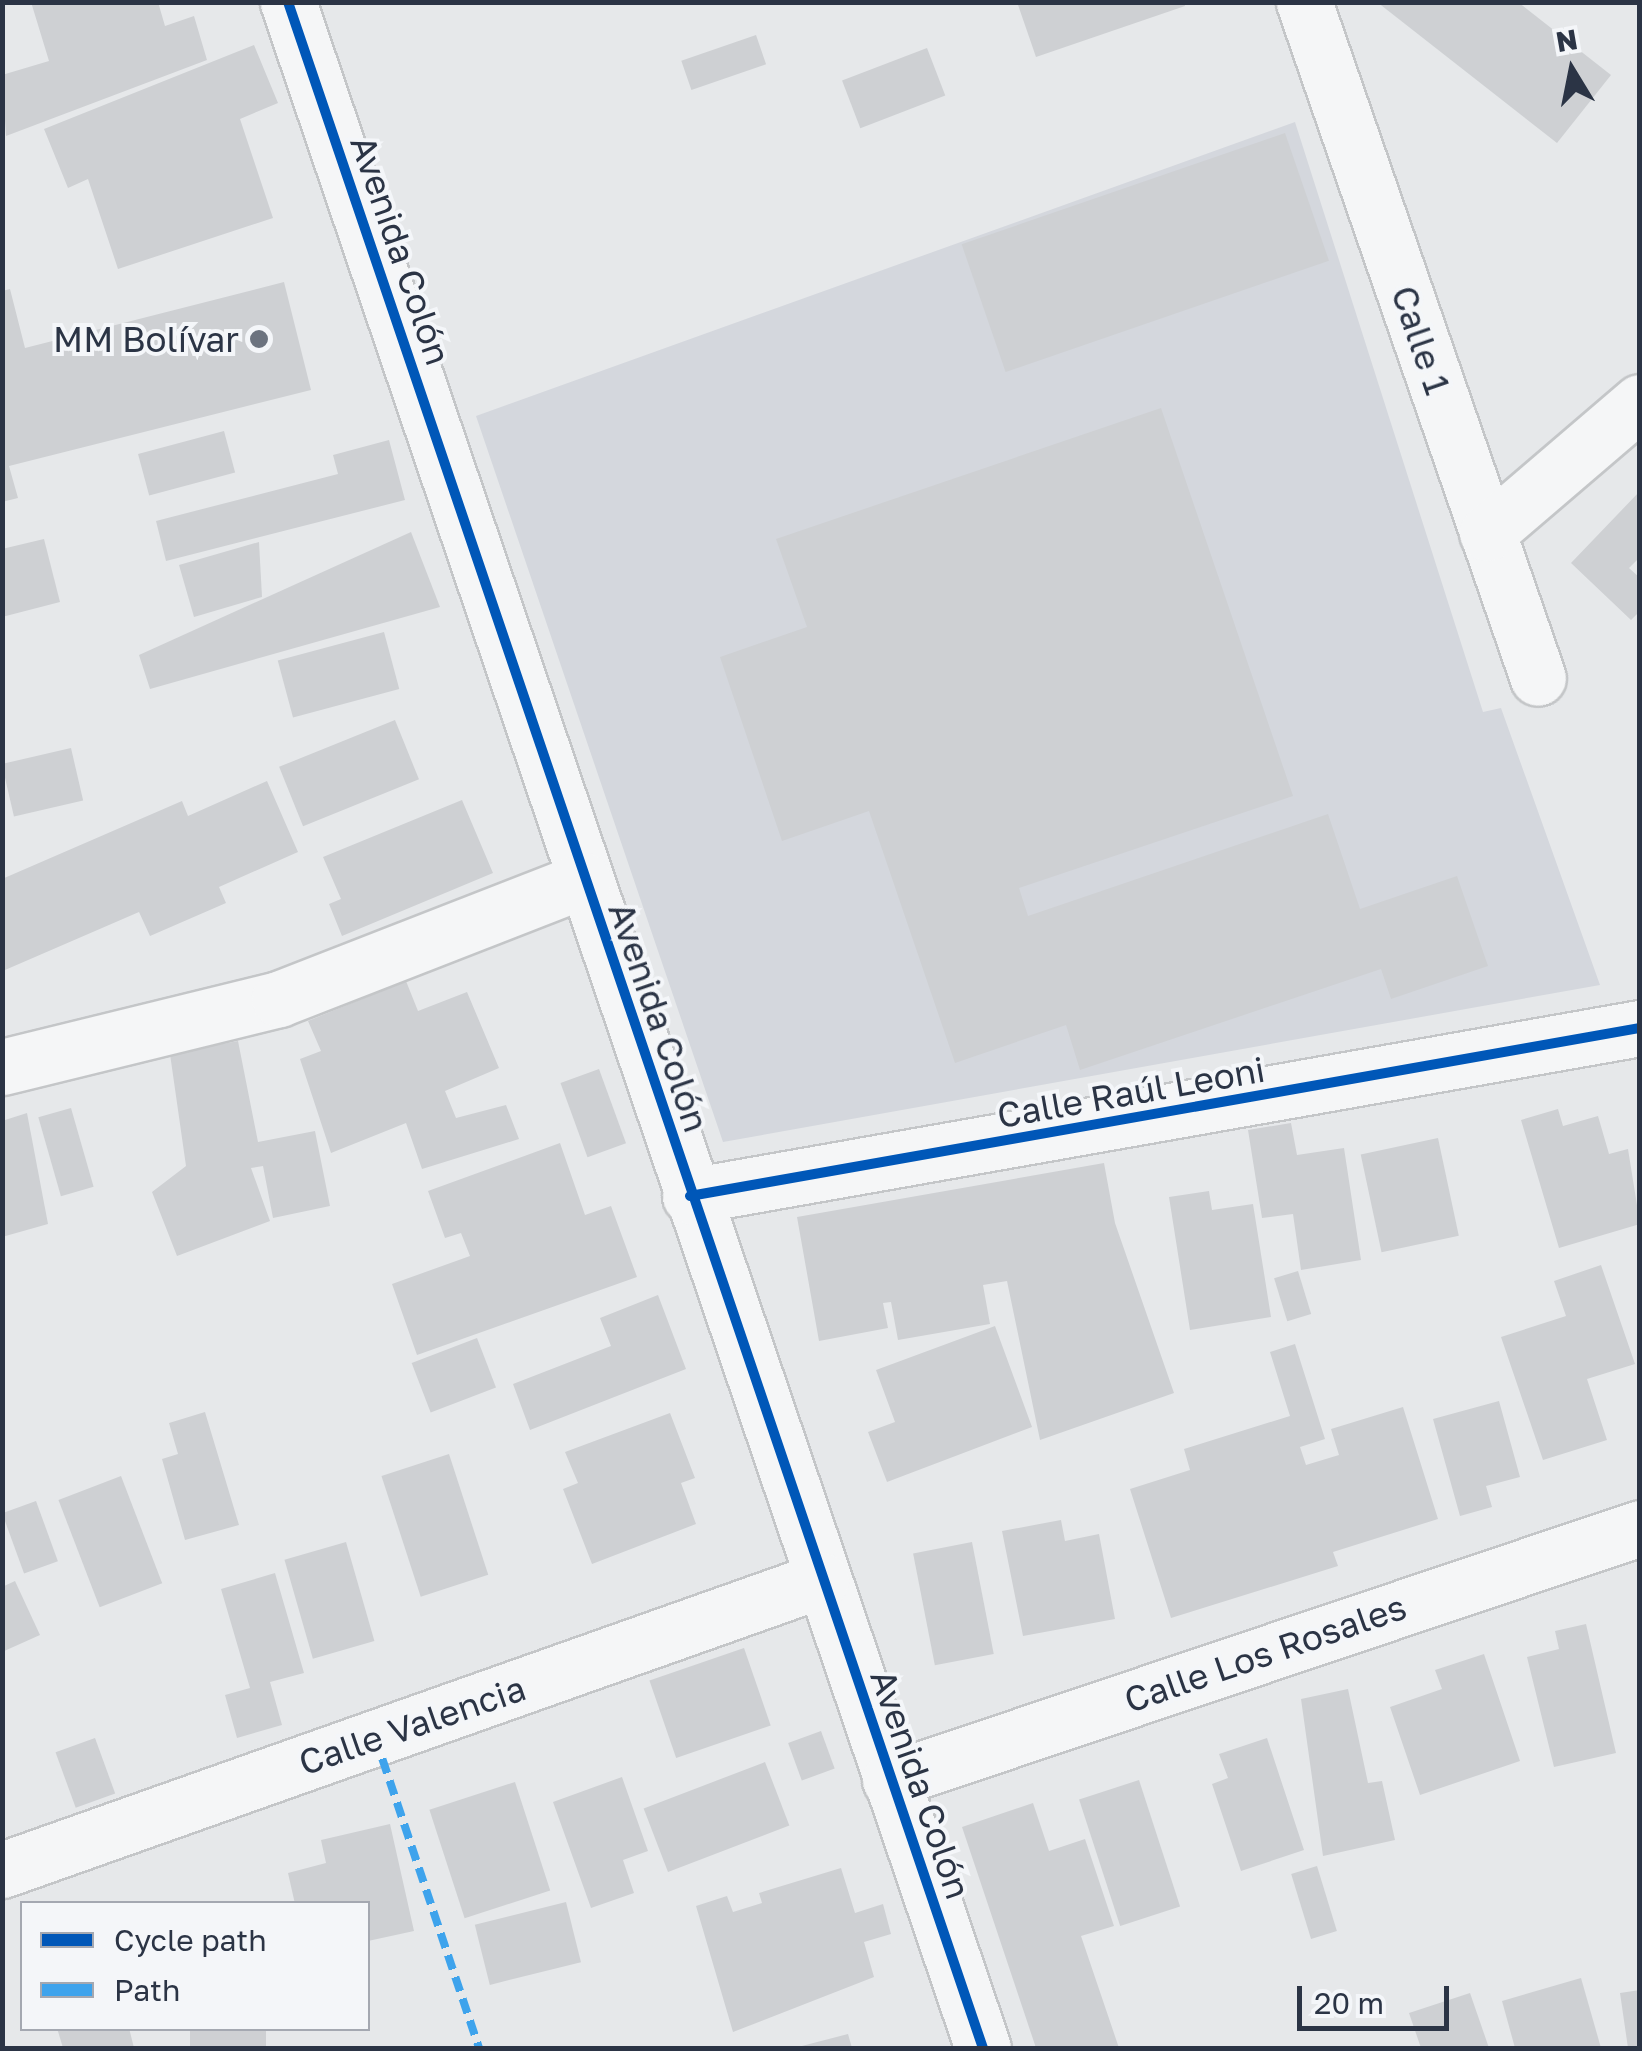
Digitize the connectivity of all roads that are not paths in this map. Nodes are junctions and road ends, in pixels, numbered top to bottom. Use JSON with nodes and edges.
{"nodes":[{"id":1,"x":288,"y":2,"type":"edge"},
{"id":2,"x":1304,"y":2,"type":"edge"},
{"id":3,"x":1640,"y":402,"type":"edge"},
{"id":4,"x":1488,"y":533,"type":"junction"},
{"id":5,"x":1538,"y":678,"type":"dead end"},
{"id":6,"x":584,"y":880,"type":"junction"},
{"id":7,"x":1640,"y":1028,"type":"edge"},
{"id":8,"x":2,"y":1066,"type":"edge"},
{"id":9,"x":690,"y":1196,"type":"junction"},
{"id":10,"x":1640,"y":1528,"type":"edge"},
{"id":11,"x":821,"y":1580,"type":"junction"},
{"id":12,"x":890,"y":1780,"type":"junction"},
{"id":13,"x":2,"y":1870,"type":"edge"},
{"id":14,"x":983,"y":2048,"type":"edge"}],
"edges":[{"from":1,"to":6,"type":"street","name":"Avenida Colón"},
{"from":2,"to":4,"type":"street","name":"Calle 1"},
{"from":3,"to":4,"type":"street"},
{"from":4,"to":5,"type":"street","name":"Calle 1"},
{"from":6,"to":8,"type":"street"},
{"from":6,"to":9,"type":"street","name":"Avenida Colón"},
{"from":7,"to":9,"type":"street","name":"Calle Raúl Leoni"},
{"from":9,"to":11,"type":"street","name":"Avenida Colón"},
{"from":10,"to":12,"type":"street","name":"Calle Los Rosales"},
{"from":11,"to":12,"type":"street","name":"Avenida Colón"},
{"from":11,"to":13,"type":"street","name":"Calle Valencia"},
{"from":12,"to":14,"type":"street","name":"Avenida Colón"}]}
